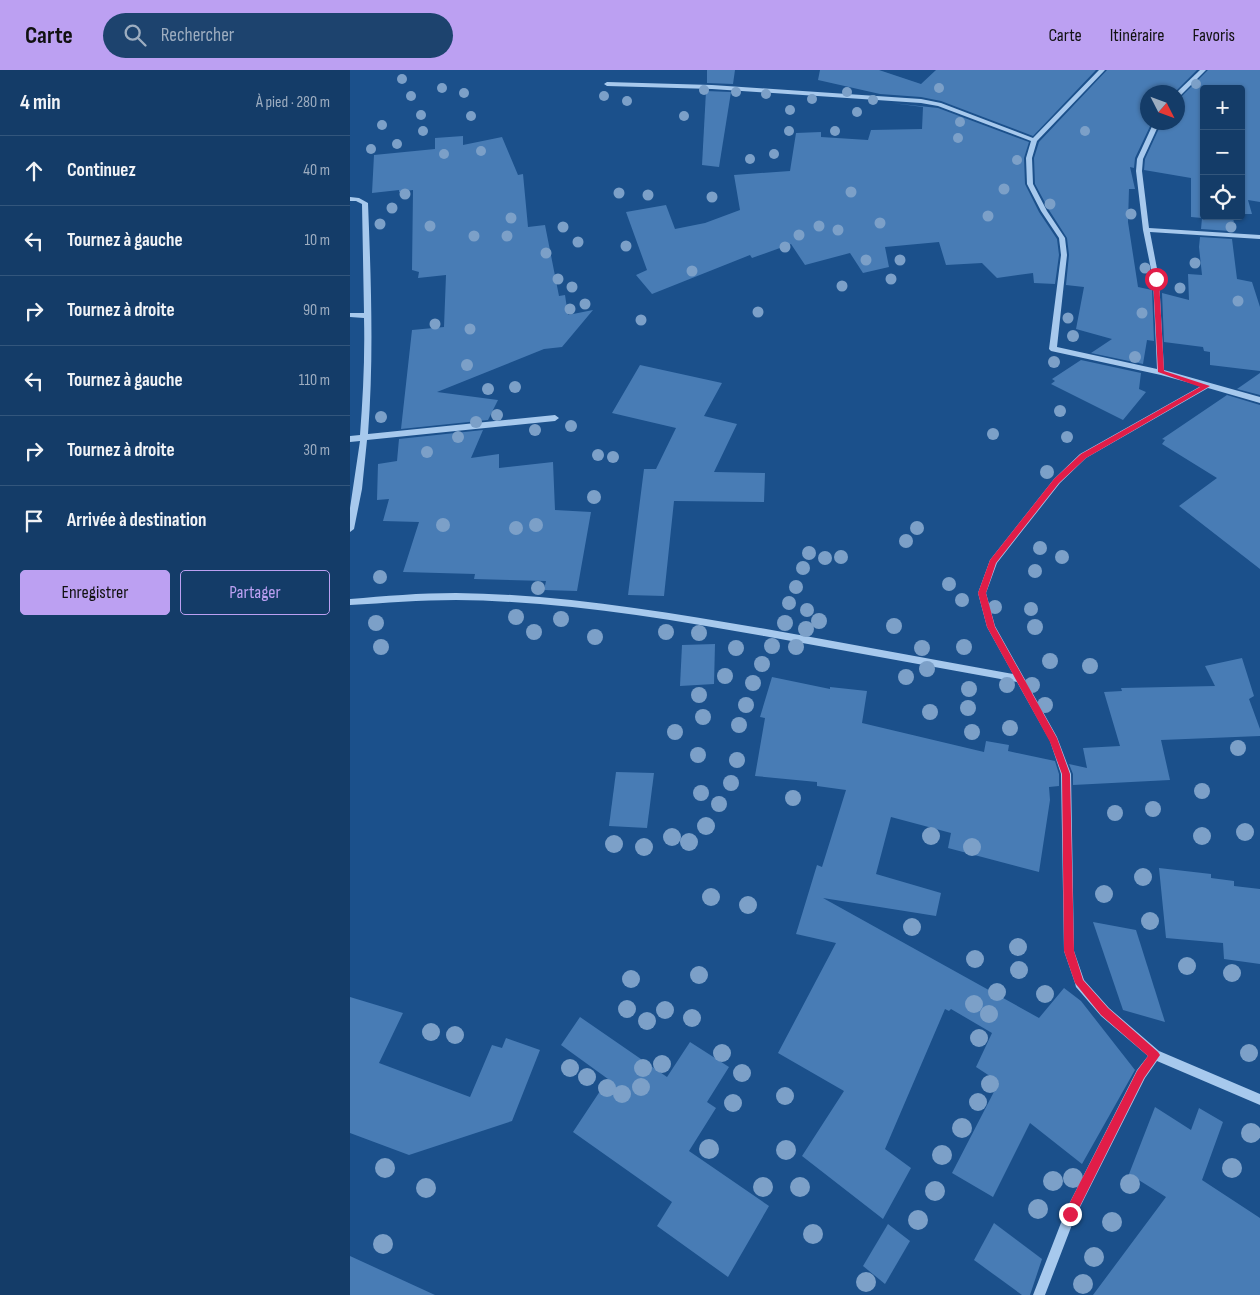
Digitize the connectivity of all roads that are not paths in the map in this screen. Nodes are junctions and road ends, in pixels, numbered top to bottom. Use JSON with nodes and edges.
{"nodes":[{"id":1,"x":1102,"y":70,"type":"edge"},
{"id":2,"x":1203,"y":70,"type":"edge"},
{"id":3,"x":607,"y":84,"type":"dead end"},
{"id":4,"x":1185,"y":88,"type":"edge"},
{"id":5,"x":1153,"y":130,"type":"edge"},
{"id":6,"x":1034,"y":140,"type":"junction"},
{"id":7,"x":350,"y":199,"type":"edge"},
{"id":8,"x":1146,"y":230,"type":"junction"},
{"id":9,"x":1260,"y":237,"type":"edge"},
{"id":10,"x":350,"y":316,"type":"edge"},
{"id":11,"x":368,"y":316,"type":"junction"},
{"id":12,"x":1161,"y":372,"type":"junction"},
{"id":13,"x":1206,"y":386,"type":"junction"},
{"id":14,"x":1260,"y":400,"type":"edge"},
{"id":15,"x":555,"y":418,"type":"dead end"},
{"id":16,"x":365,"y":438,"type":"junction"},
{"id":17,"x":350,"y":439,"type":"edge"},
{"id":18,"x":350,"y":529,"type":"edge"},
{"id":19,"x":350,"y":602,"type":"edge"},
{"id":20,"x":1020,"y":679,"type":"junction"},
{"id":21,"x":1155,"y":1055,"type":"junction"},
{"id":22,"x":1260,"y":1100,"type":"edge"},
{"id":23,"x":1039,"y":1295,"type":"edge"}],
"edges":[{"from":1,"to":6,"type":"street"},
{"from":2,"to":4,"type":"street"},
{"from":3,"to":6,"type":"street"},
{"from":5,"to":8,"type":"street"},
{"from":6,"to":12,"type":"street"},
{"from":7,"to":11,"type":"street"},
{"from":8,"to":9,"type":"street"},
{"from":8,"to":12,"type":"street"},
{"from":10,"to":11,"type":"street"},
{"from":11,"to":16,"type":"street"},
{"from":12,"to":13,"type":"street"},
{"from":13,"to":14,"type":"street"},
{"from":13,"to":20,"type":"street"},
{"from":15,"to":16,"type":"street"},
{"from":16,"to":17,"type":"street"},
{"from":16,"to":18,"type":"street"},
{"from":19,"to":20,"type":"street"},
{"from":20,"to":21,"type":"street"},
{"from":21,"to":22,"type":"street"},
{"from":21,"to":23,"type":"street"}]}
